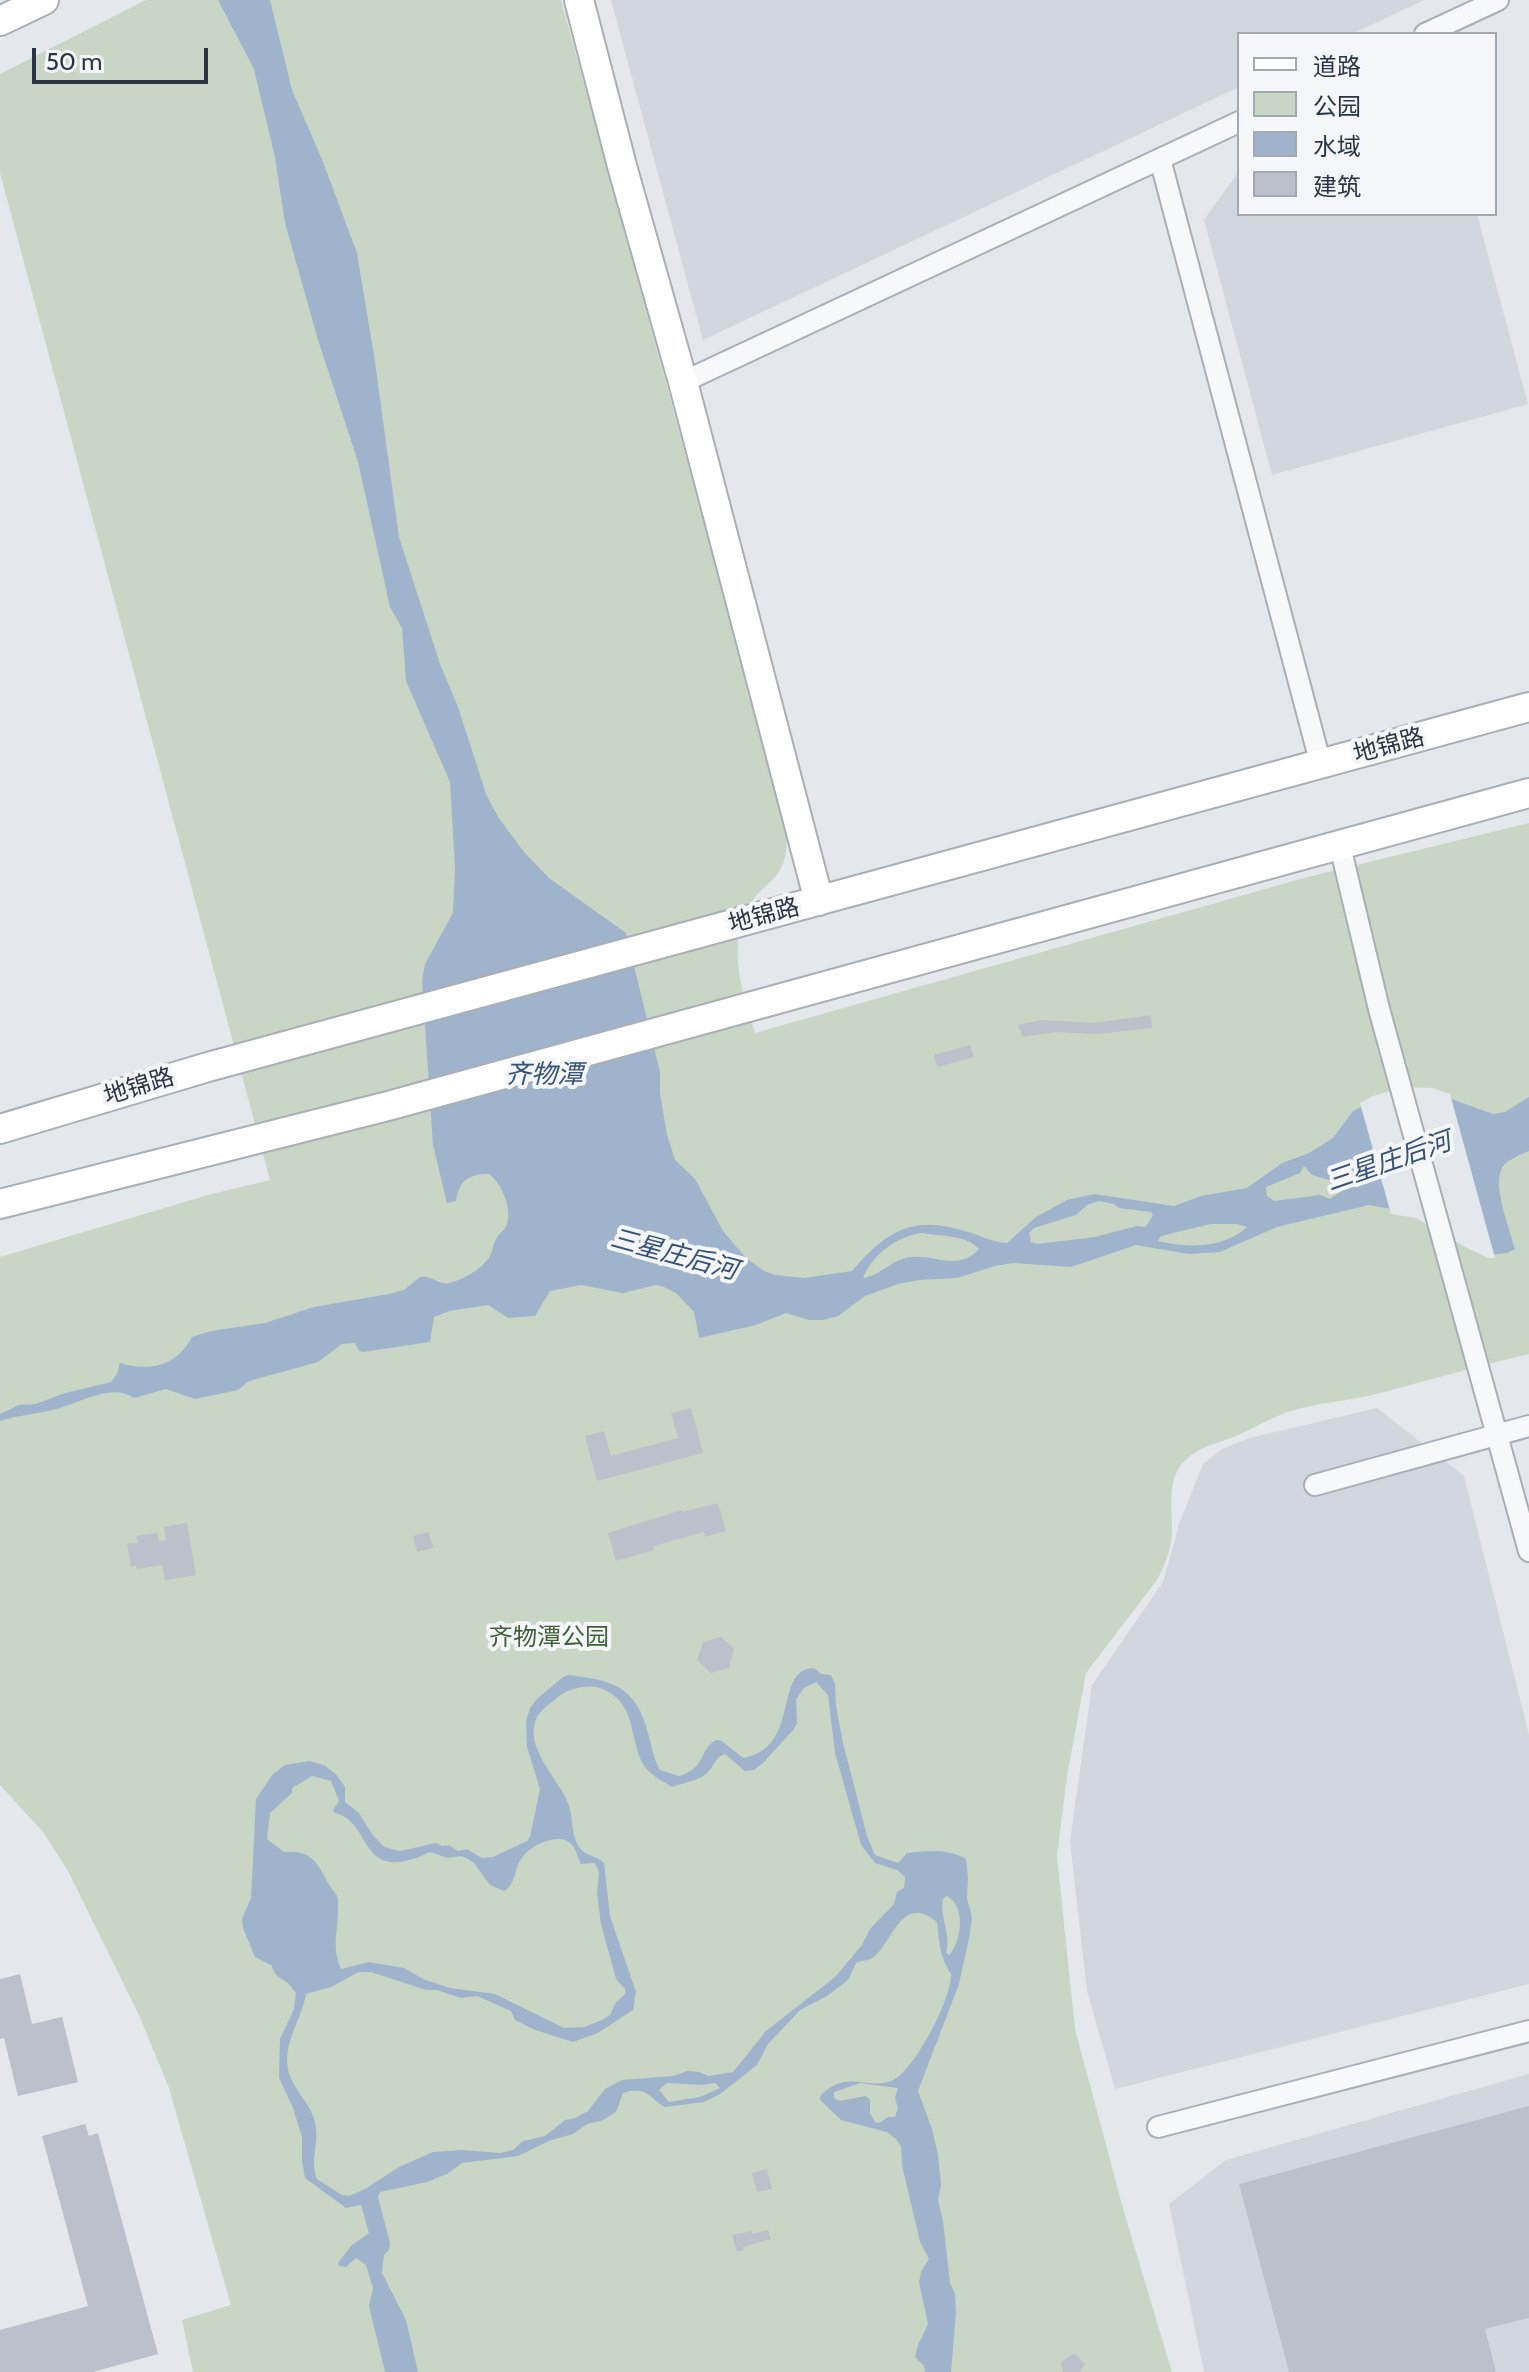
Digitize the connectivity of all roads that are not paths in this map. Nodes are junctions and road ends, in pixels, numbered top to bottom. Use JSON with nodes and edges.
{"nodes":[{"id":1,"x":44,"y":0,"type":"edge"},
{"id":2,"x":579,"y":0,"type":"edge"},
{"id":3,"x":1498,"y":0,"type":"edge"},
{"id":4,"x":0,"y":21,"type":"edge"},
{"id":5,"x":1429,"y":32,"type":"edge"},
{"id":6,"x":1237,"y":123,"type":"edge"},
{"id":7,"x":1160,"y":159,"type":"junction"},
{"id":8,"x":683,"y":382,"type":"junction"},
{"id":9,"x":1529,"y":707,"type":"edge"},
{"id":10,"x":1321,"y":765,"type":"junction"},
{"id":11,"x":1529,"y":793,"type":"edge"},
{"id":12,"x":1340,"y":846,"type":"junction"},
{"id":13,"x":819,"y":901,"type":"junction"},
{"id":14,"x":0,"y":1129,"type":"edge"},
{"id":15,"x":0,"y":1204,"type":"edge"},
{"id":16,"x":1529,"y":1426,"type":"edge"},
{"id":17,"x":1497,"y":1435,"type":"junction"},
{"id":18,"x":1315,"y":1485,"type":"dead end"},
{"id":19,"x":1529,"y":1551,"type":"edge"},
{"id":20,"x":1529,"y":2031,"type":"edge"},
{"id":21,"x":1158,"y":2127,"type":"dead end"}],
"edges":[{"from":1,"to":4,"type":"street"},
{"from":2,"to":8,"type":"street"},
{"from":3,"to":5,"type":"street"},
{"from":6,"to":7,"type":"street"},
{"from":7,"to":8,"type":"street"},
{"from":7,"to":10,"type":"street"},
{"from":8,"to":13,"type":"street"},
{"from":9,"to":10,"type":"street","name":"地锦路"},
{"from":10,"to":13,"type":"street","name":"地锦路"},
{"from":11,"to":12,"type":"street"},
{"from":12,"to":15,"type":"street"},
{"from":12,"to":17,"type":"street"},
{"from":13,"to":14,"type":"street","name":"地锦路"},
{"from":16,"to":17,"type":"street"},
{"from":17,"to":18,"type":"street"},
{"from":17,"to":19,"type":"street"},
{"from":20,"to":21,"type":"street"}]}
